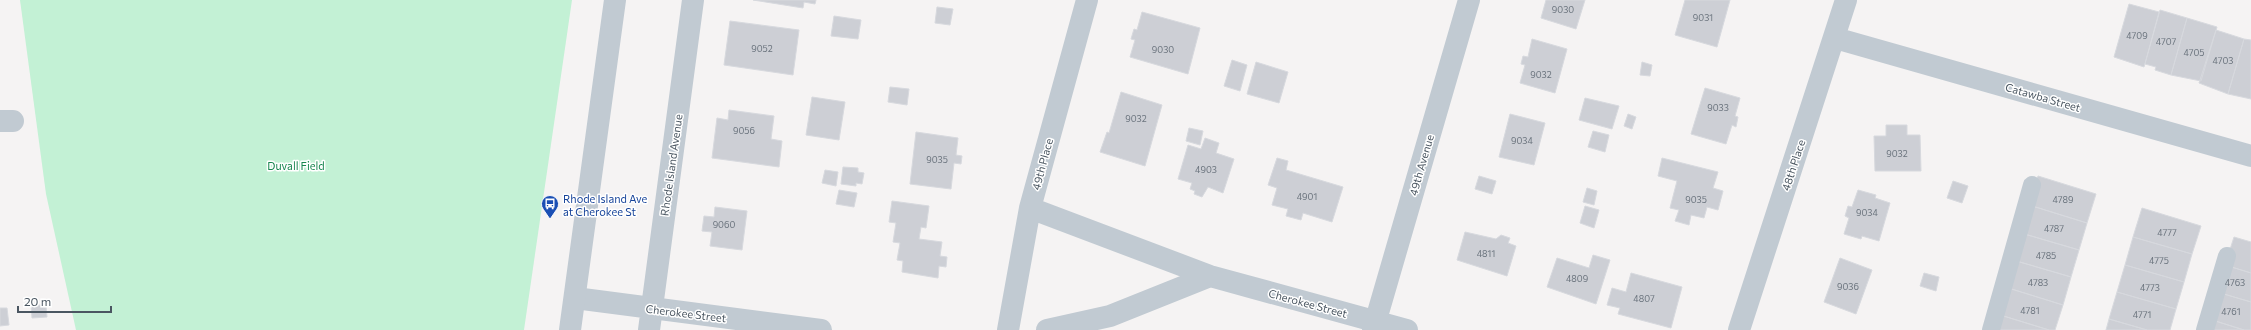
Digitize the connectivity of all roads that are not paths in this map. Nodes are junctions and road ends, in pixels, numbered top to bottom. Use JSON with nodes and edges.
{"nodes":[{"id":1,"x":615,"y":0,"type":"edge"},
{"id":2,"x":693,"y":0,"type":"edge"},
{"id":3,"x":1087,"y":0,"type":"edge"},
{"id":4,"x":1469,"y":0,"type":"edge"},
{"id":5,"x":1846,"y":0,"type":"edge"},
{"id":6,"x":1835,"y":38,"type":"junction"},
{"id":7,"x":2251,"y":156,"type":"edge"},
{"id":8,"x":2032,"y":185,"type":"dead end"},
{"id":9,"x":1030,"y":208,"type":"junction"},
{"id":10,"x":2227,"y":256,"type":"dead end"},
{"id":11,"x":1210,"y":276,"type":"junction"},
{"id":12,"x":575,"y":298,"type":"junction"},
{"id":13,"x":650,"y":320,"type":"edge"},
{"id":14,"x":1374,"y":325,"type":"edge"},
{"id":15,"x":570,"y":330,"type":"edge"},
{"id":16,"x":821,"y":330,"type":"edge"},
{"id":17,"x":1008,"y":330,"type":"edge"},
{"id":18,"x":1048,"y":330,"type":"edge"},
{"id":19,"x":1407,"y":330,"type":"edge"},
{"id":20,"x":1739,"y":330,"type":"edge"},
{"id":21,"x":1991,"y":330,"type":"edge"},
{"id":22,"x":2206,"y":330,"type":"edge"}],
"edges":[{"from":1,"to":12,"type":"street"},
{"from":2,"to":13,"type":"street","name":"Rhode Island Avenue"},
{"from":3,"to":9,"type":"street","name":"49th Place"},
{"from":4,"to":14,"type":"street","name":"49th Avenue"},
{"from":5,"to":6,"type":"street","name":"48th Place"},
{"from":6,"to":7,"type":"street","name":"Catawba Street"},
{"from":6,"to":20,"type":"street","name":"48th Place"},
{"from":8,"to":21,"type":"lane"},
{"from":9,"to":11,"type":"street","name":"Cherokee Street"},
{"from":9,"to":17,"type":"street","name":"49th Place"},
{"from":10,"to":22,"type":"lane"},
{"from":11,"to":14,"type":"street","name":"Cherokee Street"},
{"from":11,"to":18,"type":"street"},
{"from":12,"to":13,"type":"street","name":"Cherokee Street"},
{"from":12,"to":15,"type":"street"},
{"from":13,"to":16,"type":"street","name":"Cherokee Street"},
{"from":14,"to":19,"type":"street","name":"Cherokee Street"}]}
